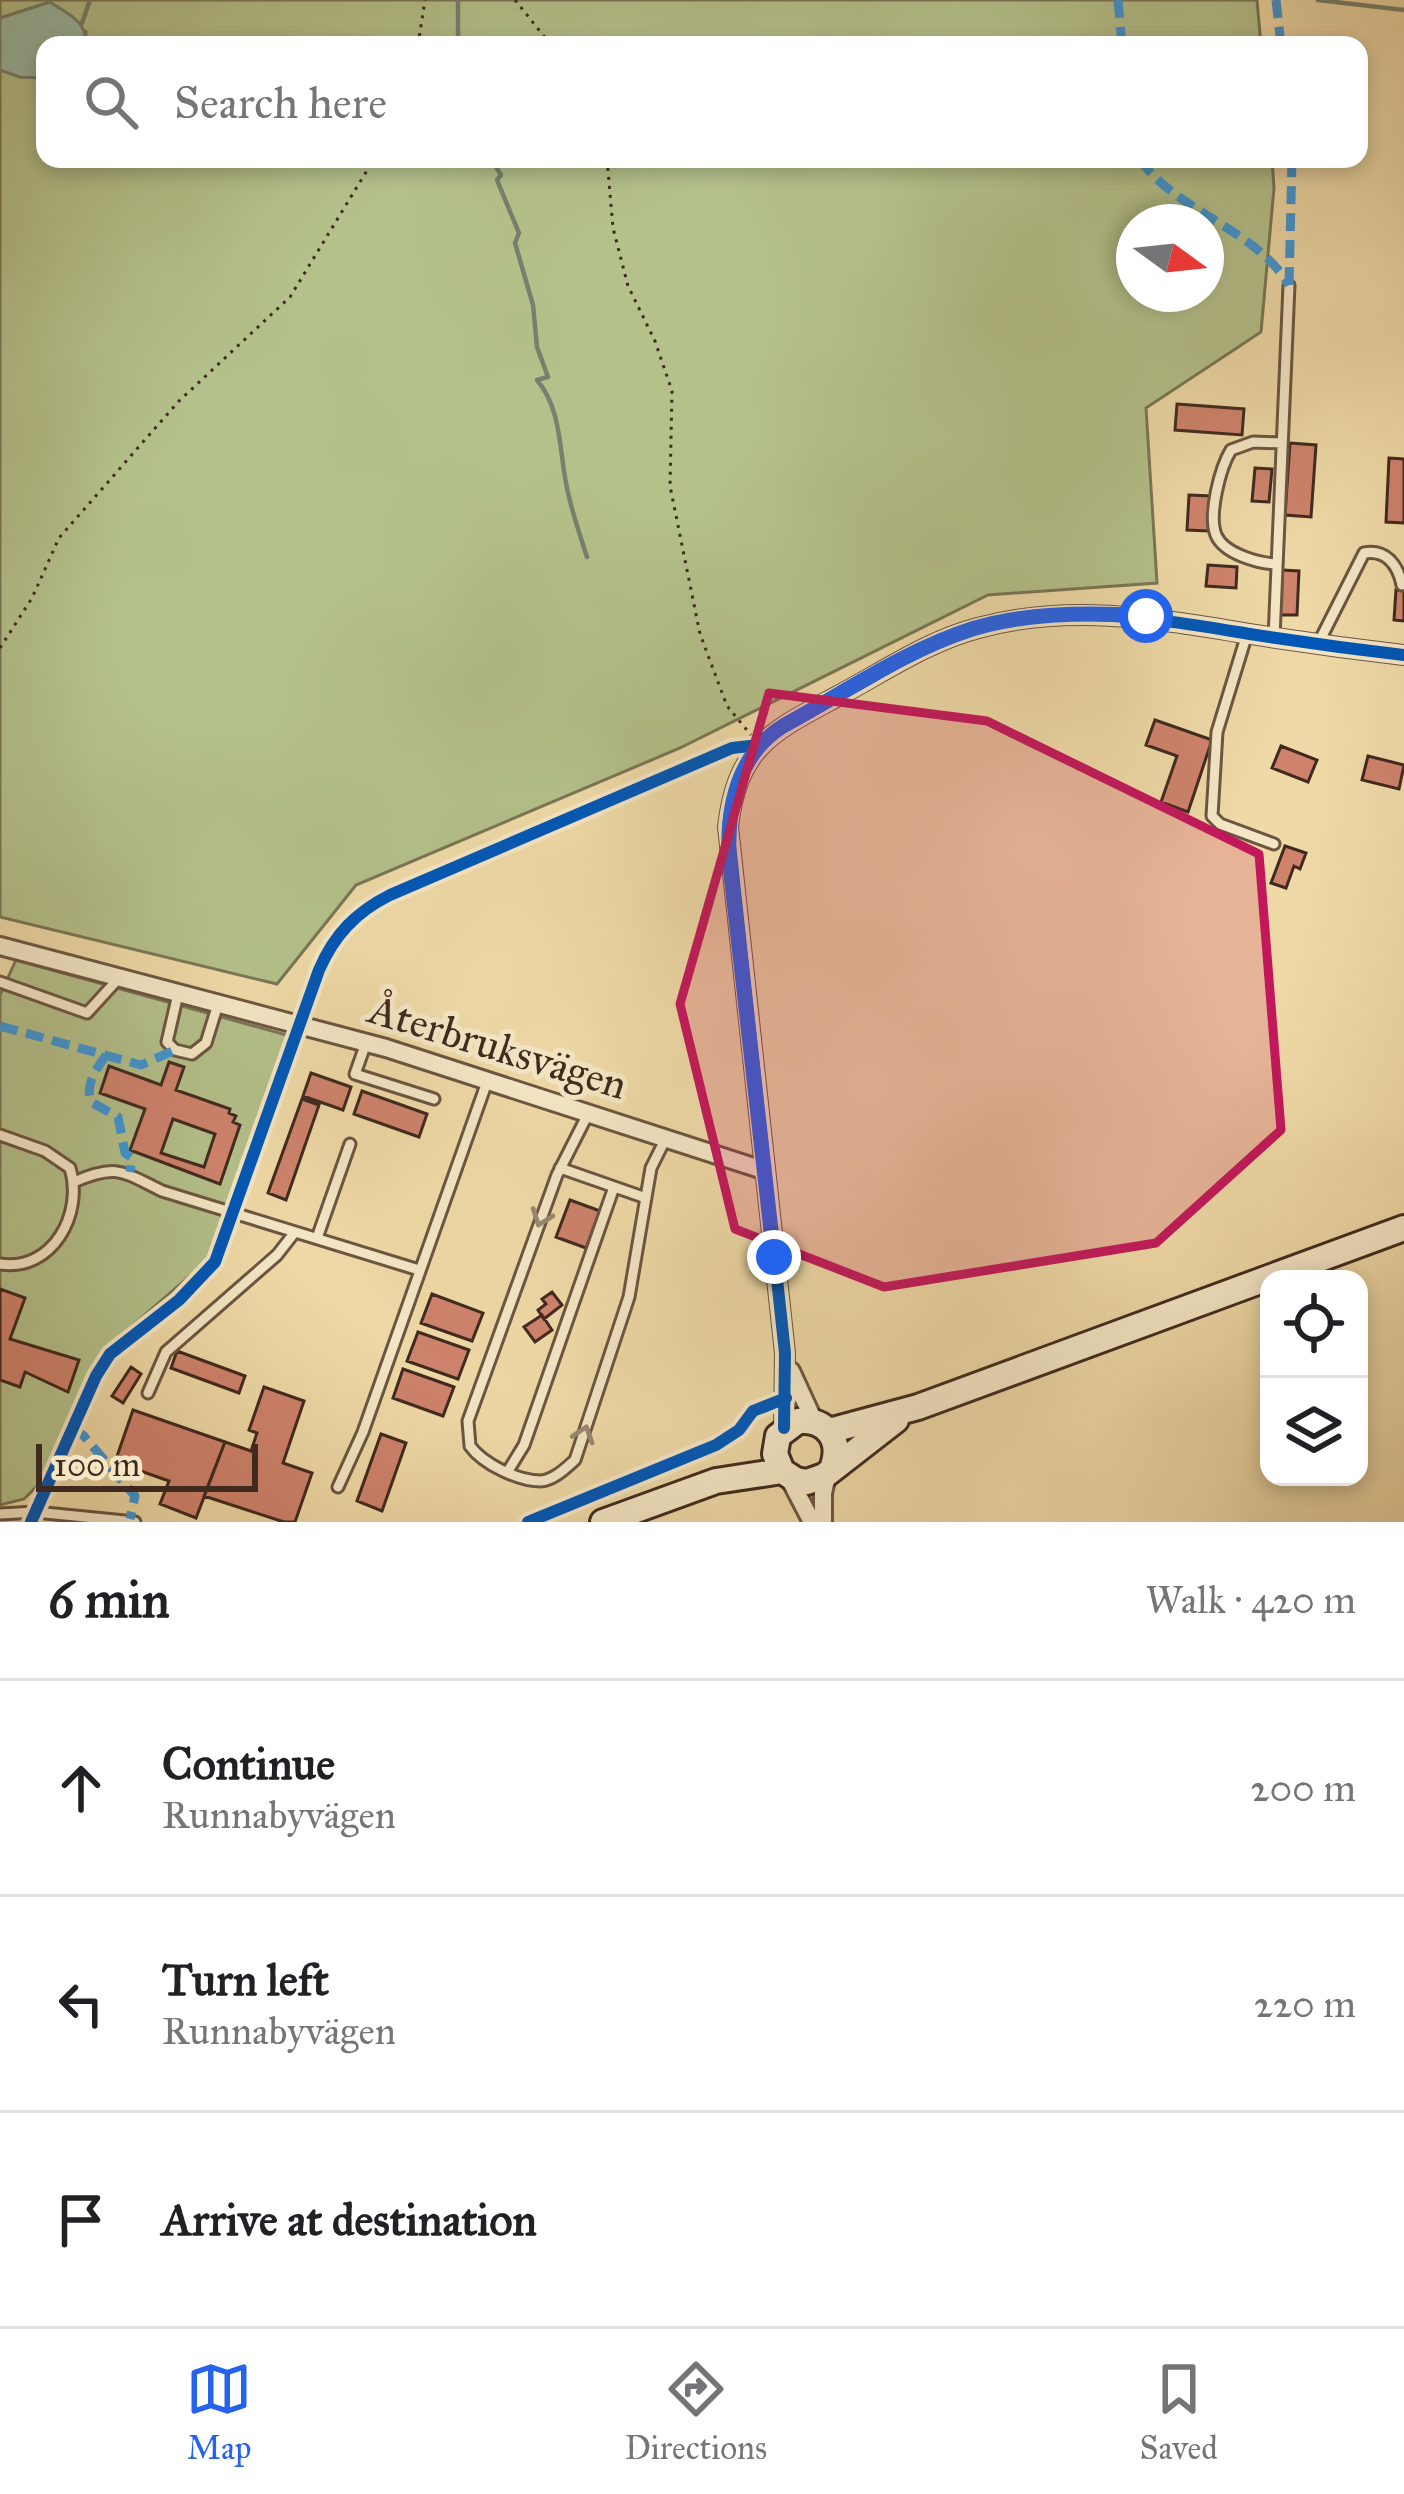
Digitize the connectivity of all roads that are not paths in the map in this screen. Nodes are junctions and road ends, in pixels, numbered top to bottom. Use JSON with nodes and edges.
{"nodes":[{"id":1,"x":1289,"y":285,"type":"dead end"},
{"id":2,"x":1282,"y":443,"type":"junction"},
{"id":3,"x":1276,"y":564,"type":"junction"},
{"id":4,"x":1402,"y":585,"type":"edge"},
{"id":5,"x":1247,"y":634,"type":"junction"},
{"id":6,"x":1274,"y":638,"type":"junction"},
{"id":7,"x":1318,"y":644,"type":"junction"},
{"id":8,"x":1404,"y":655,"type":"edge"},
{"id":9,"x":1274,"y":844,"type":"dead end"},
{"id":10,"x":3,"y":951,"type":"edge"},
{"id":11,"x":119,"y":978,"type":"junction"},
{"id":12,"x":0,"y":982,"type":"edge"},
{"id":13,"x":178,"y":994,"type":"junction"},
{"id":14,"x":218,"y":1004,"type":"junction"},
{"id":15,"x":366,"y":1043,"type":"junction"},
{"id":16,"x":488,"y":1079,"type":"junction"},
{"id":17,"x":434,"y":1099,"type":"dead end"},
{"id":18,"x":589,"y":1112,"type":"junction"},
{"id":19,"x":0,"y":1135,"type":"edge"},
{"id":20,"x":666,"y":1138,"type":"junction"},
{"id":21,"x":350,"y":1144,"type":"dead end"},
{"id":22,"x":560,"y":1168,"type":"junction"},
{"id":23,"x":763,"y":1170,"type":"junction"},
{"id":24,"x":74,"y":1182,"type":"junction"},
{"id":25,"x":614,"y":1187,"type":"junction"},
{"id":26,"x":646,"y":1198,"type":"junction"},
{"id":27,"x":1404,"y":1228,"type":"edge"},
{"id":28,"x":296,"y":1232,"type":"junction"},
{"id":29,"x":317,"y":1238,"type":"junction"},
{"id":30,"x":0,"y":1264,"type":"edge"},
{"id":31,"x":419,"y":1270,"type":"junction"},
{"id":32,"x":785,"y":1353,"type":"junction"},
{"id":33,"x":148,"y":1393,"type":"dead end"},
{"id":34,"x":918,"y":1407,"type":"junction"},
{"id":35,"x":821,"y":1425,"type":"junction"},
{"id":36,"x":781,"y":1432,"type":"junction"},
{"id":37,"x":831,"y":1469,"type":"junction"},
{"id":38,"x":508,"y":1471,"type":"junction"},
{"id":39,"x":786,"y":1474,"type":"junction"},
{"id":40,"x":716,"y":1481,"type":"junction"},
{"id":41,"x":338,"y":1487,"type":"dead end"},
{"id":42,"x":0,"y":1514,"type":"edge"},
{"id":43,"x":135,"y":1522,"type":"edge"},
{"id":44,"x":602,"y":1522,"type":"edge"},
{"id":45,"x":812,"y":1522,"type":"edge"},
{"id":46,"x":823,"y":1522,"type":"edge"}],
"edges":[{"from":1,"to":2,"type":"lane"},
{"from":2,"to":3,"type":"lane"},
{"from":2,"to":3,"type":"lane"},
{"from":3,"to":6,"type":"lane"},
{"from":4,"to":7,"type":"lane"},
{"from":5,"to":6,"type":"street"},
{"from":5,"to":9,"type":"lane"},
{"from":5,"to":23,"type":"street"},
{"from":6,"to":7,"type":"street"},
{"from":7,"to":8,"type":"street"},
{"from":10,"to":11,"type":"street","name":"Återbruksvägen"},
{"from":11,"to":12,"type":"lane"},
{"from":11,"to":13,"type":"street","name":"Återbruksvägen"},
{"from":13,"to":14,"type":"street","name":"Återbruksvägen"},
{"from":13,"to":14,"type":"lane"},
{"from":14,"to":15,"type":"street","name":"Återbruksvägen"},
{"from":15,"to":16,"type":"street","name":"Återbruksvägen"},
{"from":15,"to":17,"type":"lane"},
{"from":16,"to":18,"type":"street","name":"Återbruksvägen"},
{"from":16,"to":31,"type":"lane"},
{"from":18,"to":20,"type":"street","name":"Återbruksvägen"},
{"from":18,"to":22,"type":"lane"},
{"from":19,"to":24,"type":"lane"},
{"from":20,"to":23,"type":"street","name":"Återbruksvägen"},
{"from":20,"to":26,"type":"lane"},
{"from":21,"to":29,"type":"lane"},
{"from":22,"to":25,"type":"lane"},
{"from":22,"to":38,"type":"lane","one_way":true},
{"from":23,"to":32,"type":"street"},
{"from":24,"to":28,"type":"lane"},
{"from":24,"to":30,"type":"lane"},
{"from":25,"to":26,"type":"lane"},
{"from":25,"to":38,"type":"lane"},
{"from":38,"to":26,"type":"lane","one_way":true},
{"from":27,"to":34,"type":"main road"},
{"from":28,"to":29,"type":"lane"},
{"from":28,"to":33,"type":"lane"},
{"from":29,"to":31,"type":"lane"},
{"from":31,"to":41,"type":"lane"},
{"from":32,"to":35,"type":"street"},
{"from":32,"to":36,"type":"street"},
{"from":34,"to":35,"type":"main road"},
{"from":34,"to":37,"type":"main road"},
{"from":35,"to":36,"type":"main road"},
{"from":35,"to":37,"type":"main road"},
{"from":36,"to":39,"type":"main road"},
{"from":36,"to":40,"type":"main road"},
{"from":37,"to":39,"type":"main road"},
{"from":37,"to":46,"type":"street"},
{"from":39,"to":40,"type":"main road"},
{"from":39,"to":45,"type":"street"},
{"from":40,"to":44,"type":"main road"},
{"from":42,"to":43,"type":"lane"}]}
